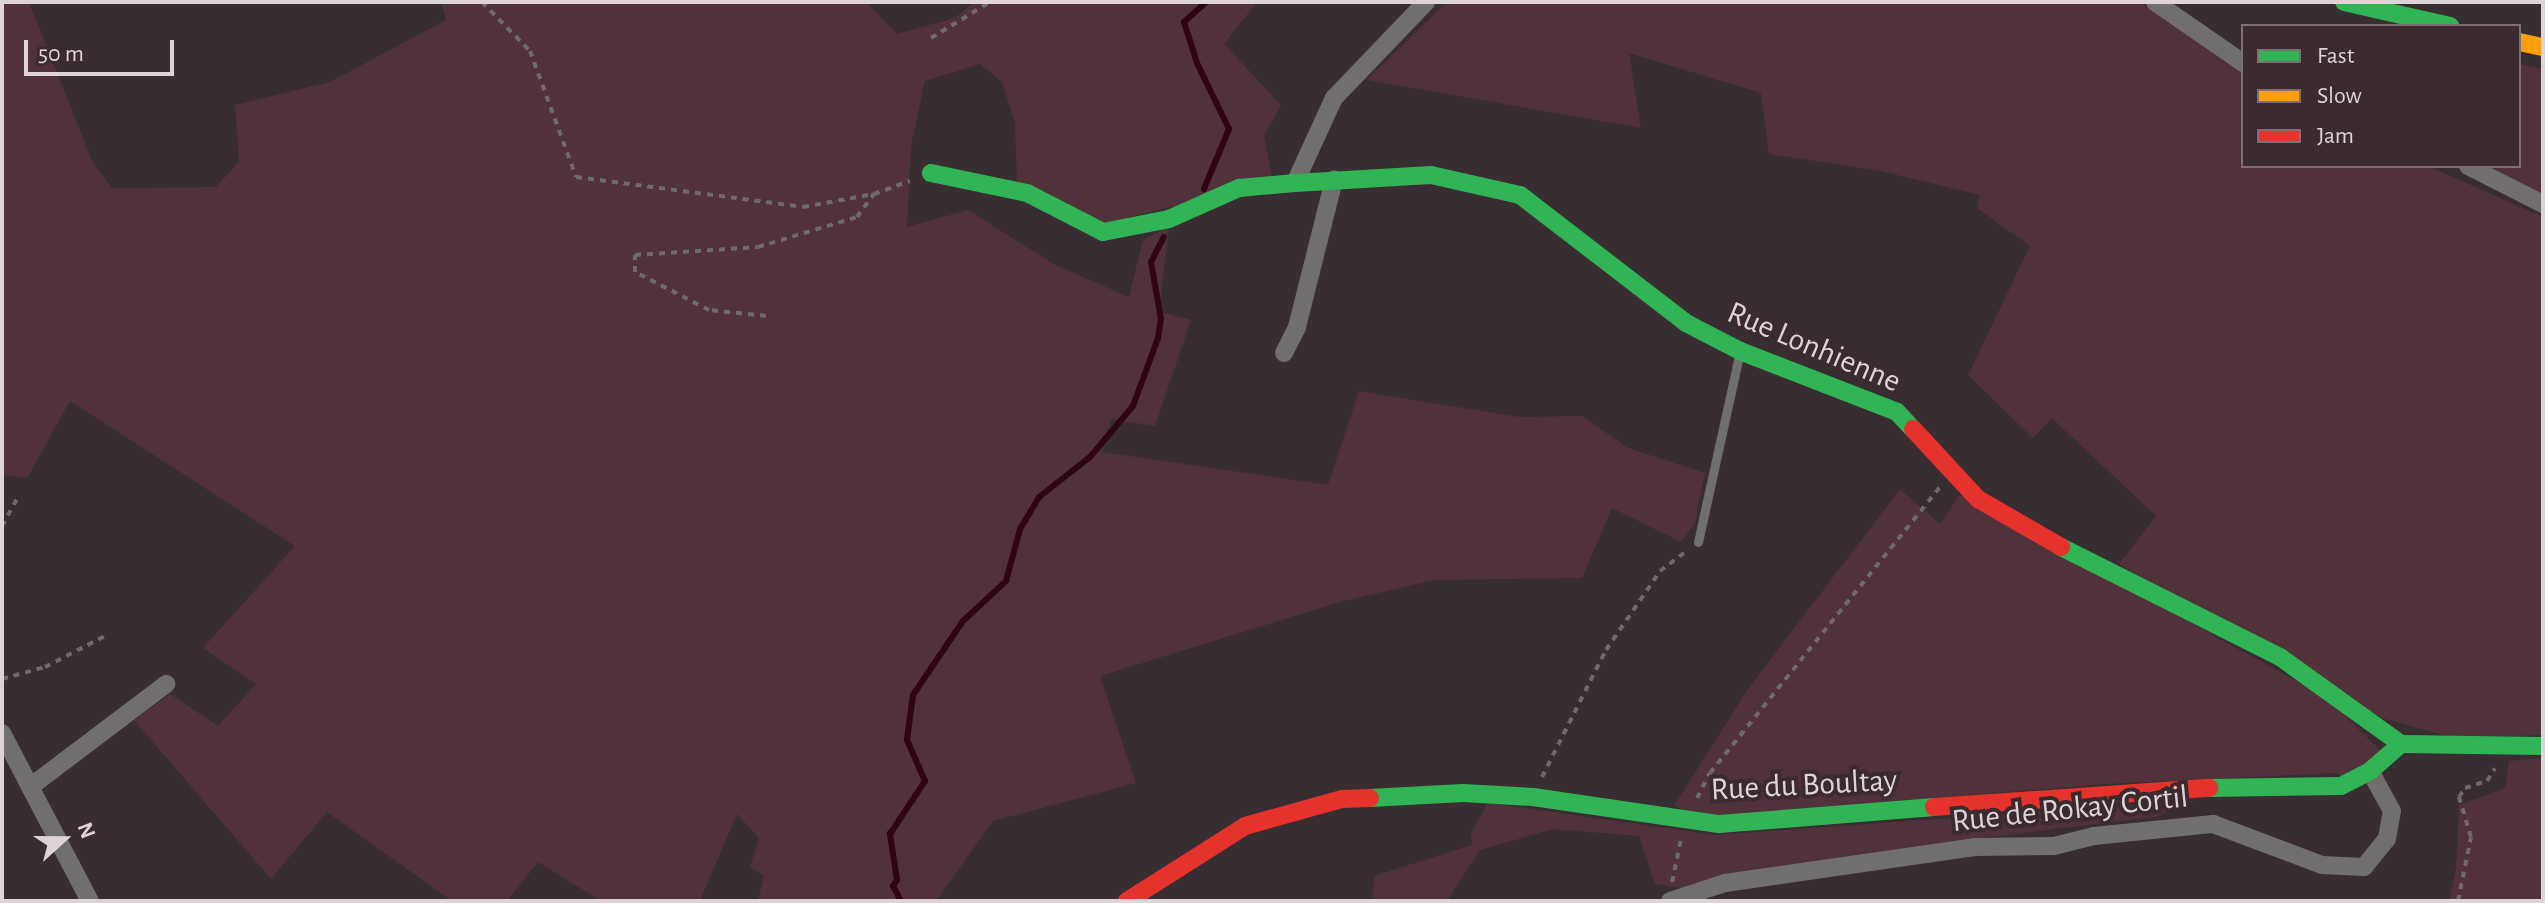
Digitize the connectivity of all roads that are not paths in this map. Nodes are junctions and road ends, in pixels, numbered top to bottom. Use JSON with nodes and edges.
{"nodes":[{"id":1,"x":1426,"y":2,"type":"edge"},
{"id":2,"x":2155,"y":2,"type":"edge"},
{"id":3,"x":2344,"y":2,"type":"edge"},
{"id":4,"x":2441,"y":24,"type":"edge"},
{"id":5,"x":2521,"y":42,"type":"edge"},
{"id":6,"x":2543,"y":47,"type":"edge"},
{"id":7,"x":2241,"y":62,"type":"edge"},
{"id":8,"x":2472,"y":168,"type":"edge"},
{"id":9,"x":931,"y":173,"type":"road end"},
{"id":10,"x":1334,"y":180,"type":"junction"},
{"id":11,"x":1295,"y":183,"type":"junction"},
{"id":12,"x":2543,"y":204,"type":"edge"},
{"id":13,"x":1740,"y":351,"type":"junction"},
{"id":14,"x":1284,"y":353,"type":"dead end"},
{"id":15,"x":1698,"y":542,"type":"road end"},
{"id":16,"x":166,"y":684,"type":"dead end"},
{"id":17,"x":2,"y":733,"type":"edge"},
{"id":18,"x":2401,"y":744,"type":"junction"},
{"id":19,"x":2543,"y":746,"type":"edge"},
{"id":20,"x":2370,"y":771,"type":"junction"},
{"id":21,"x":30,"y":787,"type":"junction"},
{"id":22,"x":1671,"y":894,"type":"edge"},
{"id":23,"x":90,"y":901,"type":"edge"},
{"id":24,"x":1127,"y":901,"type":"edge"}],
"edges":[{"from":1,"to":11,"type":"street"},
{"from":2,"to":7,"type":"street"},
{"from":3,"to":4,"type":"street"},
{"from":5,"to":6,"type":"street"},
{"from":8,"to":12,"type":"street"},
{"from":9,"to":11,"type":"street","name":"Rue Lonhienne"},
{"from":10,"to":11,"type":"street","name":"Rue Lonhienne"},
{"from":10,"to":13,"type":"street","name":"Rue Lonhienne"},
{"from":10,"to":14,"type":"street"},
{"from":13,"to":15,"type":"lane"},
{"from":13,"to":18,"type":"street","name":"Rue Lonhienne"},
{"from":16,"to":21,"type":"street"},
{"from":17,"to":21,"type":"street"},
{"from":18,"to":19,"type":"street"},
{"from":18,"to":20,"type":"street","name":"Rue du Boultay"},
{"from":20,"to":22,"type":"street","name":"Rue de Rokay Cortil"},
{"from":20,"to":24,"type":"street","name":"Rue du Boultay"},
{"from":21,"to":23,"type":"street"}]}
